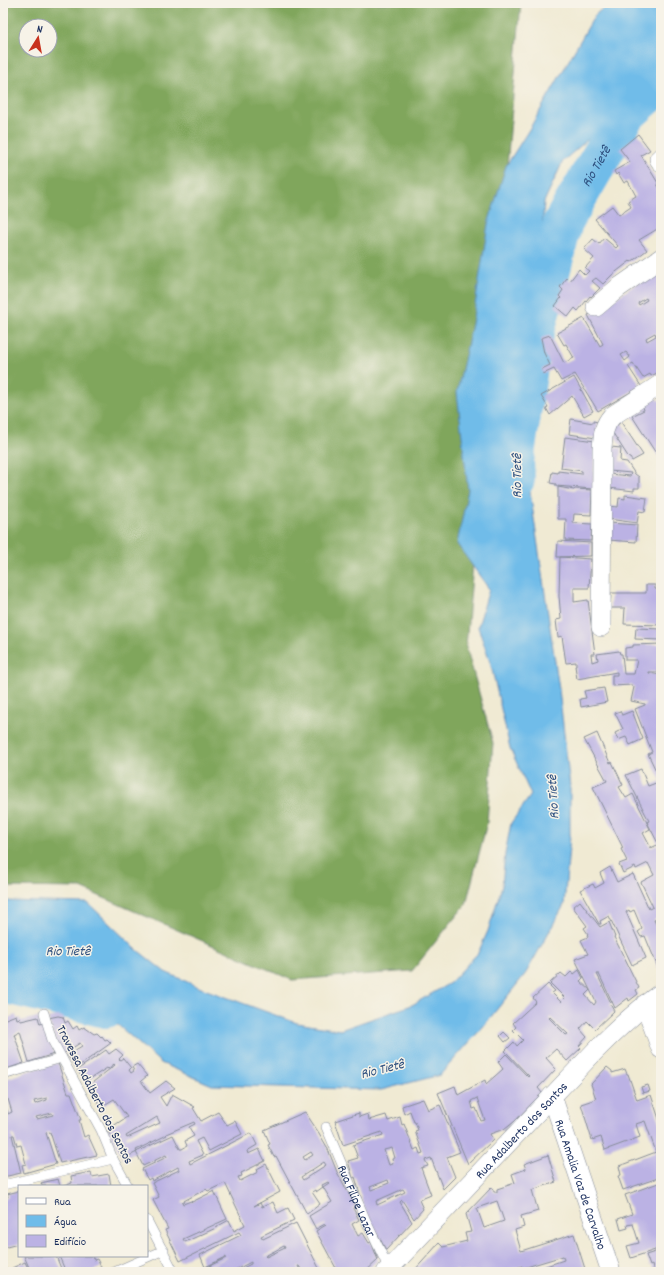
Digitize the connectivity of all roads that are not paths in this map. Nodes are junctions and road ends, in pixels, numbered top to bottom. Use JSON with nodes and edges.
{"nodes":[{"id":1,"x":661,"y":258,"type":"edge"},
{"id":2,"x":596,"y":307,"type":"dead end"},
{"id":3,"x":661,"y":384,"type":"edge"},
{"id":4,"x":601,"y":627,"type":"dead end"},
{"id":5,"x":661,"y":993,"type":"edge"},
{"id":6,"x":646,"y":1004,"type":"junction"},
{"id":7,"x":44,"y":1013,"type":"dead end"},
{"id":8,"x":661,"y":1049,"type":"edge"},
{"id":9,"x":62,"y":1058,"type":"junction"},
{"id":10,"x":3,"y":1075,"type":"edge"},
{"id":11,"x":552,"y":1096,"type":"junction"},
{"id":12,"x":326,"y":1128,"type":"dead end"},
{"id":13,"x":113,"y":1159,"type":"junction"},
{"id":14,"x":3,"y":1184,"type":"edge"},
{"id":15,"x":127,"y":1185,"type":"edge"},
{"id":16,"x":148,"y":1222,"type":"edge"},
{"id":17,"x":164,"y":1250,"type":"junction"},
{"id":18,"x":388,"y":1271,"type":"edge"},
{"id":19,"x":114,"y":1272,"type":"edge"},
{"id":20,"x":174,"y":1272,"type":"edge"},
{"id":21,"x":611,"y":1272,"type":"edge"}],
"edges":[{"from":1,"to":2,"type":"street"},
{"from":3,"to":4,"type":"street"},
{"from":5,"to":6,"type":"street","name":"Rua Adalberto dos Santos"},
{"from":6,"to":8,"type":"street"},
{"from":6,"to":11,"type":"street","name":"Rua Adalberto dos Santos"},
{"from":7,"to":9,"type":"lane","name":"Travessa Adalberto dos Santos"},
{"from":9,"to":10,"type":"lane"},
{"from":9,"to":13,"type":"lane","name":"Travessa Adalberto dos Santos"},
{"from":11,"to":18,"type":"street","name":"Rua Adalberto dos Santos"},
{"from":11,"to":21,"type":"street","name":"Rua Amalia Vaz de Carvalho"},
{"from":12,"to":18,"type":"lane","name":"Rua Filipe Lazar"},
{"from":13,"to":14,"type":"lane"},
{"from":13,"to":15,"type":"lane","name":"Travessa Adalberto dos Santos"},
{"from":16,"to":17,"type":"lane"},
{"from":17,"to":19,"type":"lane"},
{"from":17,"to":20,"type":"lane"}]}
